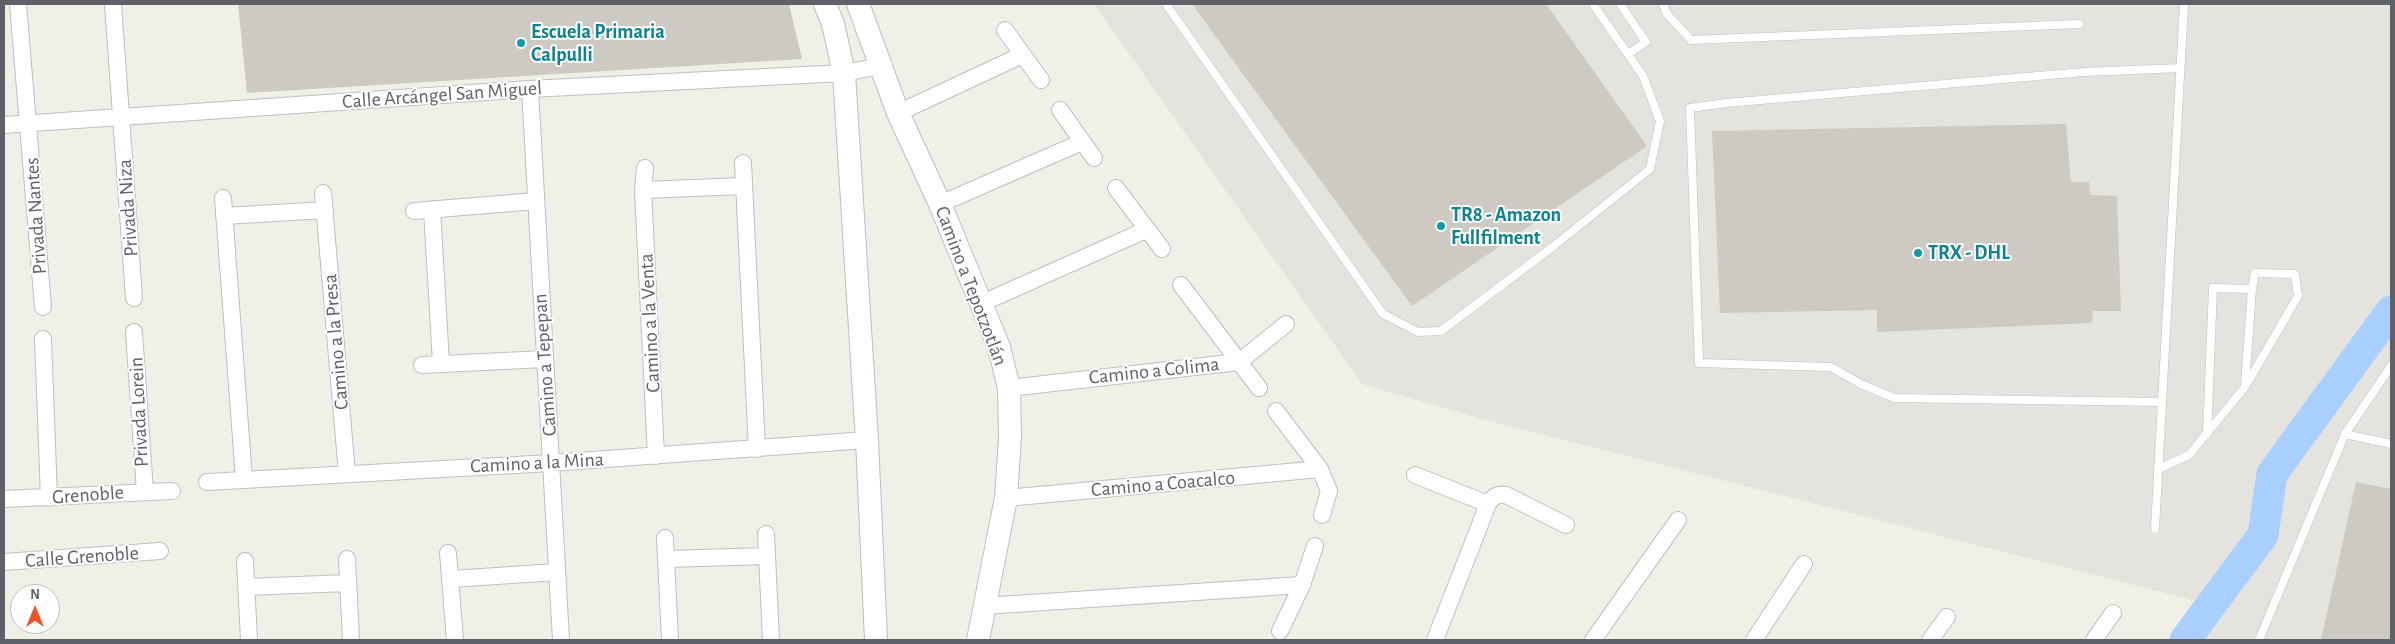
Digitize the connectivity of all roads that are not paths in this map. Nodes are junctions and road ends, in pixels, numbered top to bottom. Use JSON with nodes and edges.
{"nodes":[{"id":1,"x":18,"y":4,"type":"edge"},
{"id":2,"x":113,"y":4,"type":"edge"},
{"id":3,"x":825,"y":4,"type":"edge"},
{"id":4,"x":1166,"y":4,"type":"edge"},
{"id":5,"x":1593,"y":4,"type":"edge"},
{"id":6,"x":1620,"y":4,"type":"edge"},
{"id":7,"x":1663,"y":4,"type":"edge"},
{"id":8,"x":2184,"y":4,"type":"edge"},
{"id":9,"x":862,"y":5,"type":"edge"},
{"id":10,"x":2079,"y":24,"type":"dead end"},
{"id":11,"x":1005,"y":30,"type":"dead end"},
{"id":12,"x":1628,"y":54,"type":"junction"},
{"id":13,"x":1022,"y":55,"type":"junction"},
{"id":14,"x":880,"y":66,"type":"junction"},
{"id":15,"x":2180,"y":68,"type":"junction"},
{"id":16,"x":844,"y":73,"type":"junction"},
{"id":17,"x":1041,"y":80,"type":"dead end"},
{"id":18,"x":530,"y":89,"type":"junction"},
{"id":19,"x":1060,"y":110,"type":"dead end"},
{"id":20,"x":898,"y":112,"type":"junction"},
{"id":21,"x":122,"y":118,"type":"junction"},
{"id":22,"x":29,"y":124,"type":"junction"},
{"id":23,"x":4,"y":125,"type":"edge"},
{"id":24,"x":1082,"y":142,"type":"junction"},
{"id":25,"x":1094,"y":158,"type":"dead end"},
{"id":26,"x":743,"y":163,"type":"dead end"},
{"id":27,"x":645,"y":168,"type":"dead end"},
{"id":28,"x":744,"y":186,"type":"junction"},
{"id":29,"x":1116,"y":188,"type":"dead end"},
{"id":30,"x":643,"y":190,"type":"junction"},
{"id":31,"x":323,"y":193,"type":"dead end"},
{"id":32,"x":223,"y":198,"type":"dead end"},
{"id":33,"x":536,"y":201,"type":"junction"},
{"id":34,"x":940,"y":204,"type":"junction"},
{"id":35,"x":325,"y":210,"type":"junction"},
{"id":36,"x":432,"y":210,"type":"junction"},
{"id":37,"x":414,"y":211,"type":"dead end"},
{"id":38,"x":224,"y":216,"type":"junction"},
{"id":39,"x":1146,"y":230,"type":"junction"},
{"id":40,"x":1162,"y":249,"type":"dead end"},
{"id":41,"x":1181,"y":285,"type":"dead end"},
{"id":42,"x":2252,"y":289,"type":"junction"},
{"id":43,"x":134,"y":298,"type":"dead end"},
{"id":44,"x":980,"y":304,"type":"junction"},
{"id":45,"x":44,"y":307,"type":"dead end"},
{"id":46,"x":1286,"y":324,"type":"dead end"},
{"id":47,"x":134,"y":332,"type":"dead end"},
{"id":48,"x":44,"y":339,"type":"dead end"},
{"id":49,"x":544,"y":359,"type":"junction"},
{"id":50,"x":1239,"y":362,"type":"junction"},
{"id":51,"x":441,"y":363,"type":"junction"},
{"id":52,"x":422,"y":365,"type":"dead end"},
{"id":53,"x":2391,"y":366,"type":"edge"},
{"id":54,"x":2245,"y":387,"type":"junction"},
{"id":55,"x":1009,"y":388,"type":"junction"},
{"id":56,"x":1259,"y":388,"type":"dead end"},
{"id":57,"x":2161,"y":402,"type":"junction"},
{"id":58,"x":1276,"y":411,"type":"dead end"},
{"id":59,"x":2206,"y":434,"type":"junction"},
{"id":60,"x":2345,"y":434,"type":"junction"},
{"id":61,"x":867,"y":440,"type":"junction"},
{"id":62,"x":2391,"y":444,"type":"edge"},
{"id":63,"x":757,"y":449,"type":"junction"},
{"id":64,"x":656,"y":456,"type":"junction"},
{"id":65,"x":551,"y":463,"type":"junction"},
{"id":66,"x":2158,"y":468,"type":"junction"},
{"id":67,"x":1320,"y":469,"type":"junction"},
{"id":68,"x":347,"y":474,"type":"junction"},
{"id":69,"x":1415,"y":475,"type":"dead end"},
{"id":70,"x":244,"y":479,"type":"junction"},
{"id":71,"x":207,"y":482,"type":"dead end"},
{"id":72,"x":172,"y":491,"type":"dead end"},
{"id":73,"x":145,"y":492,"type":"junction"},
{"id":74,"x":50,"y":498,"type":"junction"},
{"id":75,"x":1006,"y":498,"type":"junction"},
{"id":76,"x":4,"y":499,"type":"edge"},
{"id":77,"x":1491,"y":500,"type":"junction"},
{"id":78,"x":1322,"y":515,"type":"dead end"},
{"id":79,"x":1678,"y":520,"type":"dead end"},
{"id":80,"x":1566,"y":525,"type":"dead end"},
{"id":81,"x":2154,"y":529,"type":"dead end"},
{"id":82,"x":766,"y":534,"type":"dead end"},
{"id":83,"x":665,"y":538,"type":"dead end"},
{"id":84,"x":1315,"y":546,"type":"dead end"},
{"id":85,"x":160,"y":551,"type":"dead end"},
{"id":86,"x":448,"y":553,"type":"dead end"},
{"id":87,"x":767,"y":556,"type":"junction"},
{"id":88,"x":347,"y":559,"type":"dead end"},
{"id":89,"x":667,"y":559,"type":"junction"},
{"id":90,"x":245,"y":561,"type":"dead end"},
{"id":91,"x":4,"y":562,"type":"edge"},
{"id":92,"x":1804,"y":564,"type":"dead end"},
{"id":93,"x":557,"y":572,"type":"junction"},
{"id":94,"x":451,"y":578,"type":"junction"},
{"id":95,"x":348,"y":584,"type":"junction"},
{"id":96,"x":1302,"y":585,"type":"junction"},
{"id":97,"x":246,"y":587,"type":"junction"},
{"id":98,"x":984,"y":606,"type":"junction"},
{"id":99,"x":2113,"y":612,"type":"dead end"},
{"id":100,"x":1947,"y":617,"type":"dead end"},
{"id":101,"x":1280,"y":631,"type":"dead end"},
{"id":102,"x":250,"y":640,"type":"edge"},
{"id":103,"x":352,"y":640,"type":"edge"},
{"id":104,"x":455,"y":640,"type":"edge"},
{"id":105,"x":561,"y":640,"type":"edge"},
{"id":106,"x":670,"y":640,"type":"edge"},
{"id":107,"x":772,"y":640,"type":"edge"},
{"id":108,"x":876,"y":640,"type":"edge"},
{"id":109,"x":978,"y":640,"type":"edge"},
{"id":110,"x":1435,"y":640,"type":"edge"},
{"id":111,"x":1593,"y":640,"type":"edge"},
{"id":112,"x":1754,"y":640,"type":"edge"},
{"id":113,"x":1930,"y":640,"type":"edge"},
{"id":114,"x":2094,"y":640,"type":"edge"},
{"id":115,"x":2259,"y":640,"type":"edge"}],
"edges":[{"from":1,"to":22,"type":"street","name":"Privada Nantes"},
{"from":2,"to":21,"type":"street","name":"Privada Niza"},
{"from":3,"to":16,"type":"main road"},
{"from":4,"to":12,"type":"lane"},
{"from":5,"to":12,"type":"lane"},
{"from":6,"to":12,"type":"lane"},
{"from":7,"to":10,"type":"lane"},
{"from":8,"to":15,"type":"lane"},
{"from":9,"to":14,"type":"main road","name":"Camino a Tepotzotlán"},
{"from":11,"to":13,"type":"street"},
{"from":13,"to":17,"type":"street"},
{"from":13,"to":20,"type":"street"},
{"from":14,"to":16,"type":"street","name":"Calle Arcángel San Miguel"},
{"from":14,"to":20,"type":"main road","name":"Camino a Tepotzotlán"},
{"from":15,"to":57,"type":"lane"},
{"from":15,"to":57,"type":"lane"},
{"from":16,"to":18,"type":"street","name":"Calle Arcángel San Miguel"},
{"from":16,"to":61,"type":"main road"},
{"from":18,"to":21,"type":"street","name":"Calle Arcángel San Miguel"},
{"from":18,"to":33,"type":"street","name":"Camino a Tepepan"},
{"from":19,"to":24,"type":"street"},
{"from":20,"to":34,"type":"main road","name":"Camino a Tepotzotlán"},
{"from":21,"to":22,"type":"street","name":"Calle Arcángel San Miguel"},
{"from":21,"to":43,"type":"street","name":"Privada Niza"},
{"from":22,"to":23,"type":"street","name":"Calle Arcángel San Miguel"},
{"from":22,"to":45,"type":"street","name":"Privada Nantes"},
{"from":24,"to":25,"type":"street"},
{"from":24,"to":34,"type":"street"},
{"from":26,"to":28,"type":"street"},
{"from":27,"to":30,"type":"street","name":"Camino a la Venta"},
{"from":28,"to":30,"type":"street"},
{"from":28,"to":63,"type":"street"},
{"from":29,"to":39,"type":"street"},
{"from":30,"to":64,"type":"street","name":"Camino a la Venta"},
{"from":31,"to":35,"type":"street","name":"Camino a la Presa"},
{"from":32,"to":38,"type":"street"},
{"from":33,"to":36,"type":"street"},
{"from":33,"to":49,"type":"street","name":"Camino a Tepepan"},
{"from":34,"to":44,"type":"main road","name":"Camino a Tepotzotlán"},
{"from":35,"to":38,"type":"street"},
{"from":35,"to":68,"type":"street","name":"Camino a la Presa"},
{"from":36,"to":37,"type":"street"},
{"from":36,"to":51,"type":"street"},
{"from":38,"to":70,"type":"street"},
{"from":39,"to":40,"type":"street"},
{"from":39,"to":44,"type":"street"},
{"from":41,"to":50,"type":"street"},
{"from":42,"to":54,"type":"lane"},
{"from":42,"to":54,"type":"lane"},
{"from":42,"to":59,"type":"lane"},
{"from":44,"to":55,"type":"main road","name":"Camino a Tepotzotlán"},
{"from":46,"to":50,"type":"street","name":"Camino a Colima"},
{"from":47,"to":73,"type":"street","name":"Privada Lorein"},
{"from":48,"to":74,"type":"street"},
{"from":49,"to":51,"type":"street"},
{"from":49,"to":65,"type":"street","name":"Camino a Tepepan"},
{"from":50,"to":55,"type":"street","name":"Camino a Colima"},
{"from":50,"to":56,"type":"street"},
{"from":51,"to":52,"type":"street"},
{"from":53,"to":60,"type":"lane"},
{"from":54,"to":59,"type":"lane"},
{"from":55,"to":75,"type":"main road","name":"Camino a Tepotzotlán"},
{"from":57,"to":66,"type":"lane"},
{"from":58,"to":67,"type":"street"},
{"from":59,"to":66,"type":"lane"},
{"from":60,"to":62,"type":"lane"},
{"from":60,"to":115,"type":"lane"},
{"from":61,"to":63,"type":"street","name":"Camino a la Mina"},
{"from":61,"to":108,"type":"main road"},
{"from":63,"to":64,"type":"street","name":"Camino a la Mina"},
{"from":64,"to":65,"type":"street","name":"Camino a la Mina"},
{"from":65,"to":68,"type":"street","name":"Camino a la Mina"},
{"from":65,"to":93,"type":"street","name":"Camino a Tepepan"},
{"from":66,"to":81,"type":"lane"},
{"from":67,"to":75,"type":"street","name":"Camino a Coacalco"},
{"from":67,"to":78,"type":"street"},
{"from":68,"to":70,"type":"street","name":"Camino a la Mina"},
{"from":69,"to":77,"type":"street"},
{"from":70,"to":71,"type":"street","name":"Camino a la Mina"},
{"from":72,"to":73,"type":"street","name":"Grenoble"},
{"from":73,"to":74,"type":"street","name":"Grenoble"},
{"from":74,"to":76,"type":"street","name":"Grenoble"},
{"from":75,"to":98,"type":"main road","name":"Camino a Tepotzotlán"},
{"from":77,"to":80,"type":"street"},
{"from":77,"to":110,"type":"street"},
{"from":79,"to":111,"type":"street"},
{"from":82,"to":87,"type":"street"},
{"from":83,"to":89,"type":"street"},
{"from":84,"to":96,"type":"street"},
{"from":85,"to":91,"type":"street","name":"Calle Grenoble"},
{"from":86,"to":94,"type":"street"},
{"from":87,"to":89,"type":"street"},
{"from":87,"to":107,"type":"street"},
{"from":88,"to":95,"type":"street"},
{"from":89,"to":106,"type":"street"},
{"from":90,"to":97,"type":"street"},
{"from":92,"to":112,"type":"street"},
{"from":93,"to":94,"type":"street"},
{"from":93,"to":105,"type":"street","name":"Camino a Tepepan"},
{"from":94,"to":104,"type":"street"},
{"from":95,"to":97,"type":"street"},
{"from":95,"to":103,"type":"street"},
{"from":96,"to":98,"type":"street"},
{"from":96,"to":101,"type":"street"},
{"from":97,"to":102,"type":"street"},
{"from":98,"to":109,"type":"main road","name":"Camino a Tepotzotlán"},
{"from":99,"to":114,"type":"street"},
{"from":100,"to":113,"type":"street"}]}
